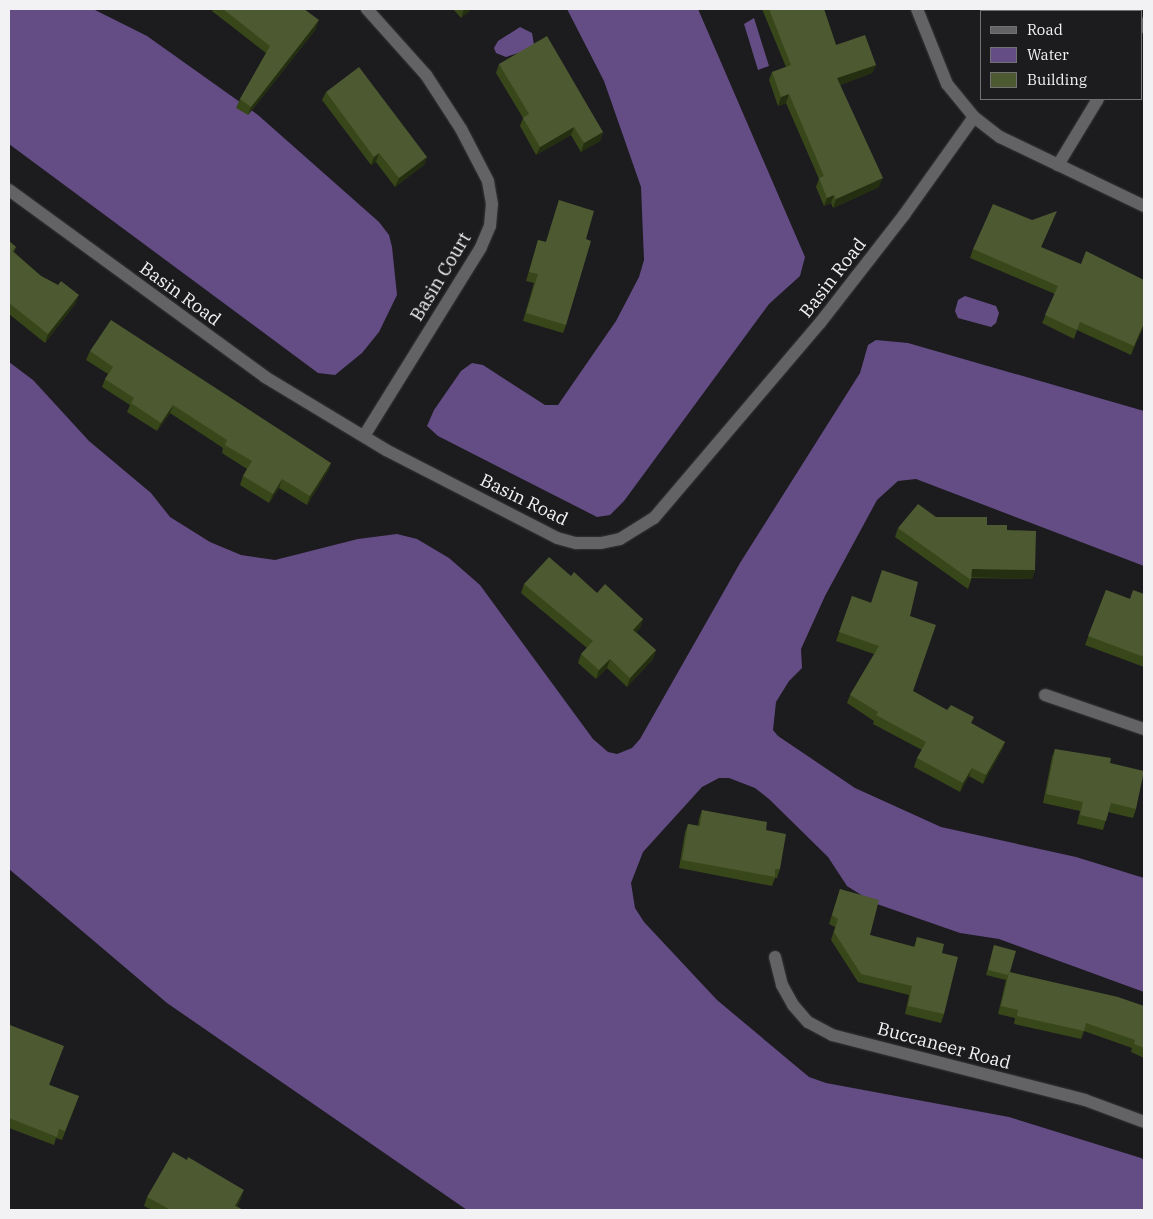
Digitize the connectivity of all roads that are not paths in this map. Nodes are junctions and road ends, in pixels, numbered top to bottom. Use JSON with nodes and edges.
{"nodes":[{"id":1,"x":367,"y":9,"type":"edge"},
{"id":2,"x":917,"y":9,"type":"edge"},
{"id":3,"x":1097,"y":100,"type":"edge"},
{"id":4,"x":974,"y":116,"type":"junction"},
{"id":5,"x":1058,"y":164,"type":"junction"},
{"id":6,"x":9,"y":190,"type":"edge"},
{"id":7,"x":1144,"y":206,"type":"edge"},
{"id":8,"x":364,"y":436,"type":"junction"},
{"id":9,"x":1045,"y":695,"type":"dead end"},
{"id":10,"x":1144,"y":729,"type":"edge"},
{"id":11,"x":775,"y":958,"type":"dead end"},
{"id":12,"x":1144,"y":1122,"type":"edge"}],
"edges":[{"from":1,"to":8,"type":"street","name":"Basin Court"},
{"from":2,"to":4,"type":"street"},
{"from":3,"to":5,"type":"street"},
{"from":4,"to":5,"type":"street"},
{"from":4,"to":8,"type":"street","name":"Basin Road"},
{"from":5,"to":7,"type":"street"},
{"from":6,"to":8,"type":"street","name":"Basin Road"},
{"from":9,"to":10,"type":"street"},
{"from":11,"to":12,"type":"street","name":"Buccaneer Road"}]}
